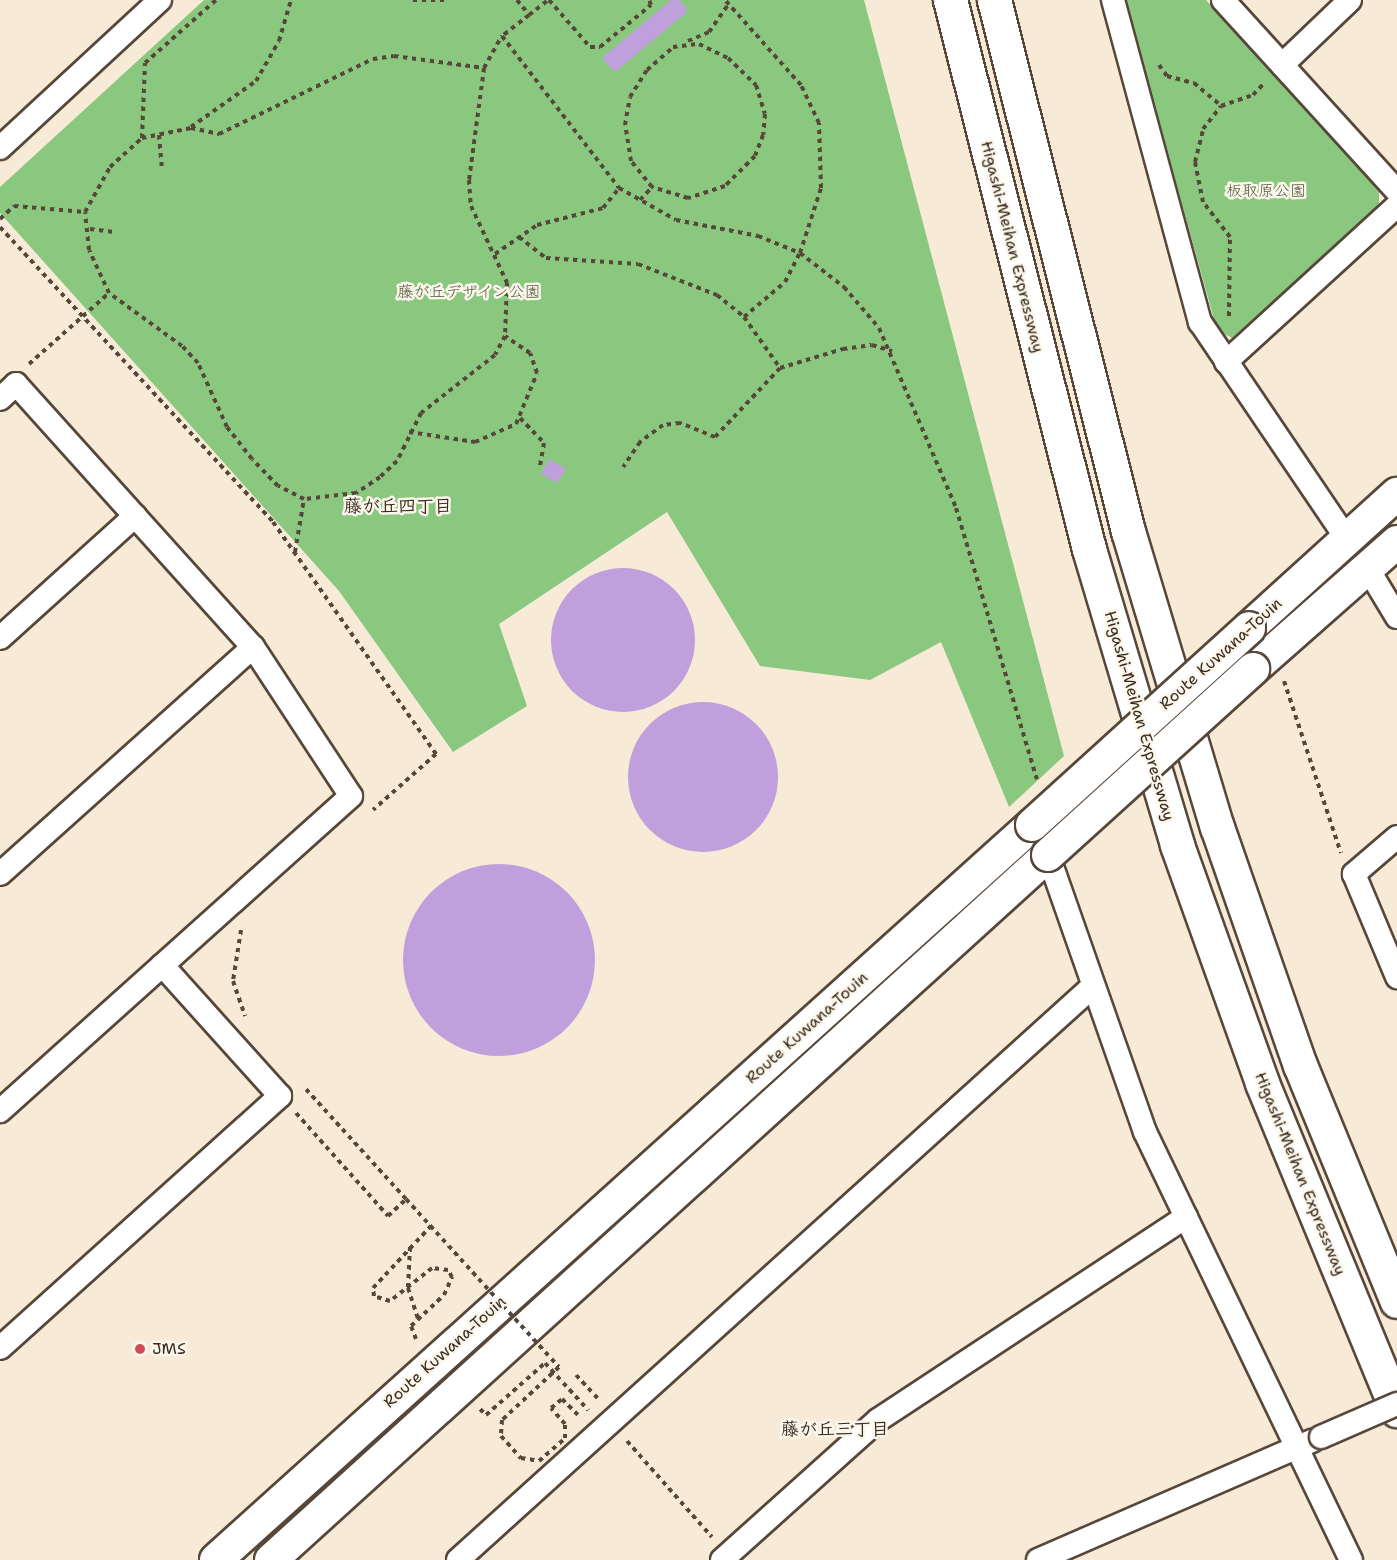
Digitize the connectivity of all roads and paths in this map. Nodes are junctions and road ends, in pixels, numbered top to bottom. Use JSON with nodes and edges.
{"nodes":[{"id":1,"x":160,"y":0,"type":"edge"},
{"id":2,"x":216,"y":0,"type":"edge"},
{"id":3,"x":291,"y":0,"type":"edge"},
{"id":4,"x":413,"y":0,"type":"edge"},
{"id":5,"x":444,"y":0,"type":"edge"},
{"id":6,"x":517,"y":0,"type":"edge"},
{"id":7,"x":548,"y":0,"type":"edge"},
{"id":8,"x":649,"y":0,"type":"edge"},
{"id":9,"x":950,"y":0,"type":"edge"},
{"id":10,"x":994,"y":0,"type":"edge"},
{"id":11,"x":1113,"y":0,"type":"edge"},
{"id":12,"x":1223,"y":0,"type":"edge"},
{"id":13,"x":1350,"y":0,"type":"edge"},
{"id":14,"x":727,"y":2,"type":"edge"},
{"id":15,"x":529,"y":15,"type":"junction"},
{"id":16,"x":502,"y":36,"type":"junction"},
{"id":17,"x":686,"y":41,"type":"junction"},
{"id":18,"x":1153,"y":56,"type":"dead end"},
{"id":19,"x":1282,"y":65,"type":"junction"},
{"id":20,"x":483,"y":68,"type":"junction"},
{"id":21,"x":1221,"y":106,"type":"junction"},
{"id":22,"x":191,"y":128,"type":"junction"},
{"id":23,"x":159,"y":135,"type":"junction"},
{"id":24,"x":142,"y":138,"type":"junction"},
{"id":25,"x":0,"y":148,"type":"edge"},
{"id":26,"x":162,"y":167,"type":"dead end"},
{"id":27,"x":652,"y":187,"type":"junction"},
{"id":28,"x":619,"y":188,"type":"junction"},
{"id":29,"x":1397,"y":191,"type":"edge"},
{"id":30,"x":640,"y":200,"type":"junction"},
{"id":31,"x":1397,"y":206,"type":"edge"},
{"id":32,"x":85,"y":212,"type":"junction"},
{"id":33,"x":0,"y":219,"type":"edge"},
{"id":34,"x":0,"y":227,"type":"edge"},
{"id":35,"x":90,"y":229,"type":"junction"},
{"id":36,"x":114,"y":232,"type":"dead end"},
{"id":37,"x":519,"y":237,"type":"junction"},
{"id":38,"x":800,"y":253,"type":"junction"},
{"id":39,"x":495,"y":254,"type":"junction"},
{"id":40,"x":109,"y":292,"type":"junction"},
{"id":41,"x":83,"y":317,"type":"junction"},
{"id":42,"x":744,"y":317,"type":"junction"},
{"id":43,"x":505,"y":336,"type":"junction"},
{"id":44,"x":892,"y":351,"type":"junction"},
{"id":45,"x":1226,"y":362,"type":"junction"},
{"id":46,"x":780,"y":368,"type":"junction"},
{"id":47,"x":8,"y":391,"type":"edge"},
{"id":48,"x":520,"y":418,"type":"junction"},
{"id":49,"x":409,"y":432,"type":"junction"},
{"id":50,"x":540,"y":466,"type":"dead end"},
{"id":51,"x":623,"y":467,"type":"dead end"},
{"id":52,"x":1397,"y":495,"type":"edge"},
{"id":53,"x":304,"y":499,"type":"junction"},
{"id":54,"x":135,"y":516,"type":"junction"},
{"id":55,"x":1347,"y":539,"type":"junction"},
{"id":56,"x":1397,"y":542,"type":"edge"},
{"id":57,"x":295,"y":552,"type":"junction"},
{"id":58,"x":1368,"y":569,"type":"junction"},
{"id":59,"x":1397,"y":616,"type":"edge"},
{"id":60,"x":0,"y":638,"type":"edge"},
{"id":61,"x":253,"y":646,"type":"junction"},
{"id":62,"x":1267,"y":673,"type":"junction"},
{"id":63,"x":1041,"y":791,"type":"dead end"},
{"id":64,"x":367,"y":816,"type":"dead end"},
{"id":65,"x":1397,"y":837,"type":"edge"},
{"id":66,"x":1048,"y":855,"type":"junction"},
{"id":67,"x":0,"y":874,"type":"edge"},
{"id":68,"x":1354,"y":874,"type":"junction"},
{"id":69,"x":247,"y":923,"type":"dead end"},
{"id":70,"x":162,"y":965,"type":"junction"},
{"id":71,"x":1397,"y":976,"type":"edge"},
{"id":72,"x":1093,"y":986,"type":"junction"},
{"id":73,"x":248,"y":1021,"type":"dead end"},
{"id":74,"x":302,"y":1084,"type":"dead end"},
{"id":75,"x":280,"y":1096,"type":"junction"},
{"id":76,"x":0,"y":1111,"type":"edge"},
{"id":77,"x":406,"y":1199,"type":"junction"},
{"id":78,"x":1186,"y":1216,"type":"junction"},
{"id":79,"x":431,"y":1226,"type":"junction"},
{"id":80,"x":410,"y":1247,"type":"junction"},
{"id":81,"x":408,"y":1288,"type":"junction"},
{"id":82,"x":1397,"y":1300,"type":"edge"},
{"id":83,"x":418,"y":1319,"type":"junction"},
{"id":84,"x":419,"y":1346,"type":"dead end"},
{"id":85,"x":0,"y":1348,"type":"edge"},
{"id":86,"x":576,"y":1376,"type":"dead end"},
{"id":87,"x":1397,"y":1404,"type":"edge"},
{"id":88,"x":606,"y":1409,"type":"dead end"},
{"id":89,"x":1397,"y":1410,"type":"edge"},
{"id":90,"x":587,"y":1425,"type":"dead end"},
{"id":91,"x":1299,"y":1447,"type":"junction"},
{"id":92,"x":339,"y":1496,"type":"junction"},
{"id":93,"x":216,"y":1560,"type":"edge"},
{"id":94,"x":248,"y":1560,"type":"edge"},
{"id":95,"x":271,"y":1560,"type":"edge"},
{"id":96,"x":458,"y":1560,"type":"edge"},
{"id":97,"x":722,"y":1560,"type":"edge"},
{"id":98,"x":1038,"y":1560,"type":"edge"},
{"id":99,"x":1351,"y":1560,"type":"edge"}],
"edges":[{"from":1,"to":25,"type":"street"},
{"from":2,"to":24,"type":"path"},
{"from":3,"to":22,"type":"path"},
{"from":4,"to":5,"type":"path"},
{"from":6,"to":15,"type":"path"},
{"from":7,"to":8,"type":"path"},
{"from":7,"to":15,"type":"path"},
{"from":9,"to":89,"type":"highway","name":"Higashi-Meihan Expressway"},
{"from":10,"to":82,"type":"highway"},
{"from":11,"to":45,"type":"street"},
{"from":12,"to":19,"type":"street"},
{"from":13,"to":19,"type":"street"},
{"from":14,"to":17,"type":"path"},
{"from":14,"to":38,"type":"path"},
{"from":15,"to":16,"type":"path"},
{"from":16,"to":20,"type":"path"},
{"from":16,"to":28,"type":"path"},
{"from":17,"to":27,"type":"path"},
{"from":17,"to":27,"type":"path"},
{"from":18,"to":21,"type":"path"},
{"from":19,"to":21,"type":"path"},
{"from":19,"to":29,"type":"street"},
{"from":20,"to":22,"type":"path"},
{"from":20,"to":39,"type":"path"},
{"from":21,"to":45,"type":"path"},
{"from":22,"to":23,"type":"path"},
{"from":23,"to":24,"type":"path"},
{"from":23,"to":26,"type":"path"},
{"from":24,"to":32,"type":"path"},
{"from":27,"to":30,"type":"path"},
{"from":28,"to":30,"type":"path"},
{"from":28,"to":37,"type":"path"},
{"from":30,"to":38,"type":"path"},
{"from":31,"to":45,"type":"street"},
{"from":32,"to":33,"type":"path"},
{"from":32,"to":35,"type":"path"},
{"from":34,"to":41,"type":"path"},
{"from":35,"to":36,"type":"path"},
{"from":35,"to":40,"type":"path"},
{"from":37,"to":39,"type":"path"},
{"from":37,"to":42,"type":"path"},
{"from":38,"to":42,"type":"path"},
{"from":38,"to":44,"type":"path"},
{"from":39,"to":43,"type":"path"},
{"from":40,"to":41,"type":"path"},
{"from":40,"to":53,"type":"path"},
{"from":41,"to":47,"type":"path"},
{"from":41,"to":57,"type":"path"},
{"from":42,"to":46,"type":"path"},
{"from":43,"to":48,"type":"path"},
{"from":43,"to":49,"type":"path"},
{"from":44,"to":46,"type":"path"},
{"from":44,"to":63,"type":"path"},
{"from":45,"to":55,"type":"street"},
{"from":46,"to":51,"type":"path"},
{"from":47,"to":54,"type":"street"},
{"from":48,"to":49,"type":"path"},
{"from":48,"to":50,"type":"path"},
{"from":49,"to":53,"type":"path"},
{"from":52,"to":55,"type":"main road","name":"Route Kuwana-Touin"},
{"from":53,"to":57,"type":"path"},
{"from":54,"to":60,"type":"street"},
{"from":54,"to":61,"type":"street"},
{"from":55,"to":93,"type":"main road","name":"Route Kuwana-Touin","bridge":true},
{"from":56,"to":58,"type":"main road","name":"Route Kuwana-Touin"},
{"from":57,"to":64,"type":"path"},
{"from":58,"to":59,"type":"street"},
{"from":58,"to":62,"type":"main road","name":"Route Kuwana-Touin"},
{"from":61,"to":67,"type":"street"},
{"from":61,"to":70,"type":"street"},
{"from":62,"to":66,"type":"main road","name":"Route Kuwana-Touin","bridge":true},
{"from":62,"to":68,"type":"path"},
{"from":65,"to":68,"type":"street"},
{"from":66,"to":72,"type":"street"},
{"from":66,"to":92,"type":"main road","name":"Route Kuwana-Touin"},
{"from":68,"to":71,"type":"street"},
{"from":69,"to":73,"type":"path"},
{"from":70,"to":75,"type":"street"},
{"from":70,"to":76,"type":"street"},
{"from":72,"to":78,"type":"street"},
{"from":72,"to":96,"type":"street"},
{"from":74,"to":77,"type":"path"},
{"from":75,"to":77,"type":"path"},
{"from":75,"to":85,"type":"street"},
{"from":77,"to":79,"type":"path","bridge":true},
{"from":78,"to":91,"type":"street"},
{"from":78,"to":97,"type":"street"},
{"from":79,"to":80,"type":"path"},
{"from":79,"to":90,"type":"path","bridge":true},
{"from":80,"to":81,"type":"path"},
{"from":80,"to":81,"type":"path"},
{"from":81,"to":83,"type":"path"},
{"from":81,"to":83,"type":"path"},
{"from":83,"to":84,"type":"path"},
{"from":86,"to":88,"type":"path"},
{"from":87,"to":91,"type":"street","bridge":true},
{"from":91,"to":98,"type":"street"},
{"from":91,"to":99,"type":"street"},
{"from":92,"to":94,"type":"main road"},
{"from":92,"to":95,"type":"main road","name":"Route Kuwana-Touin"}]}
